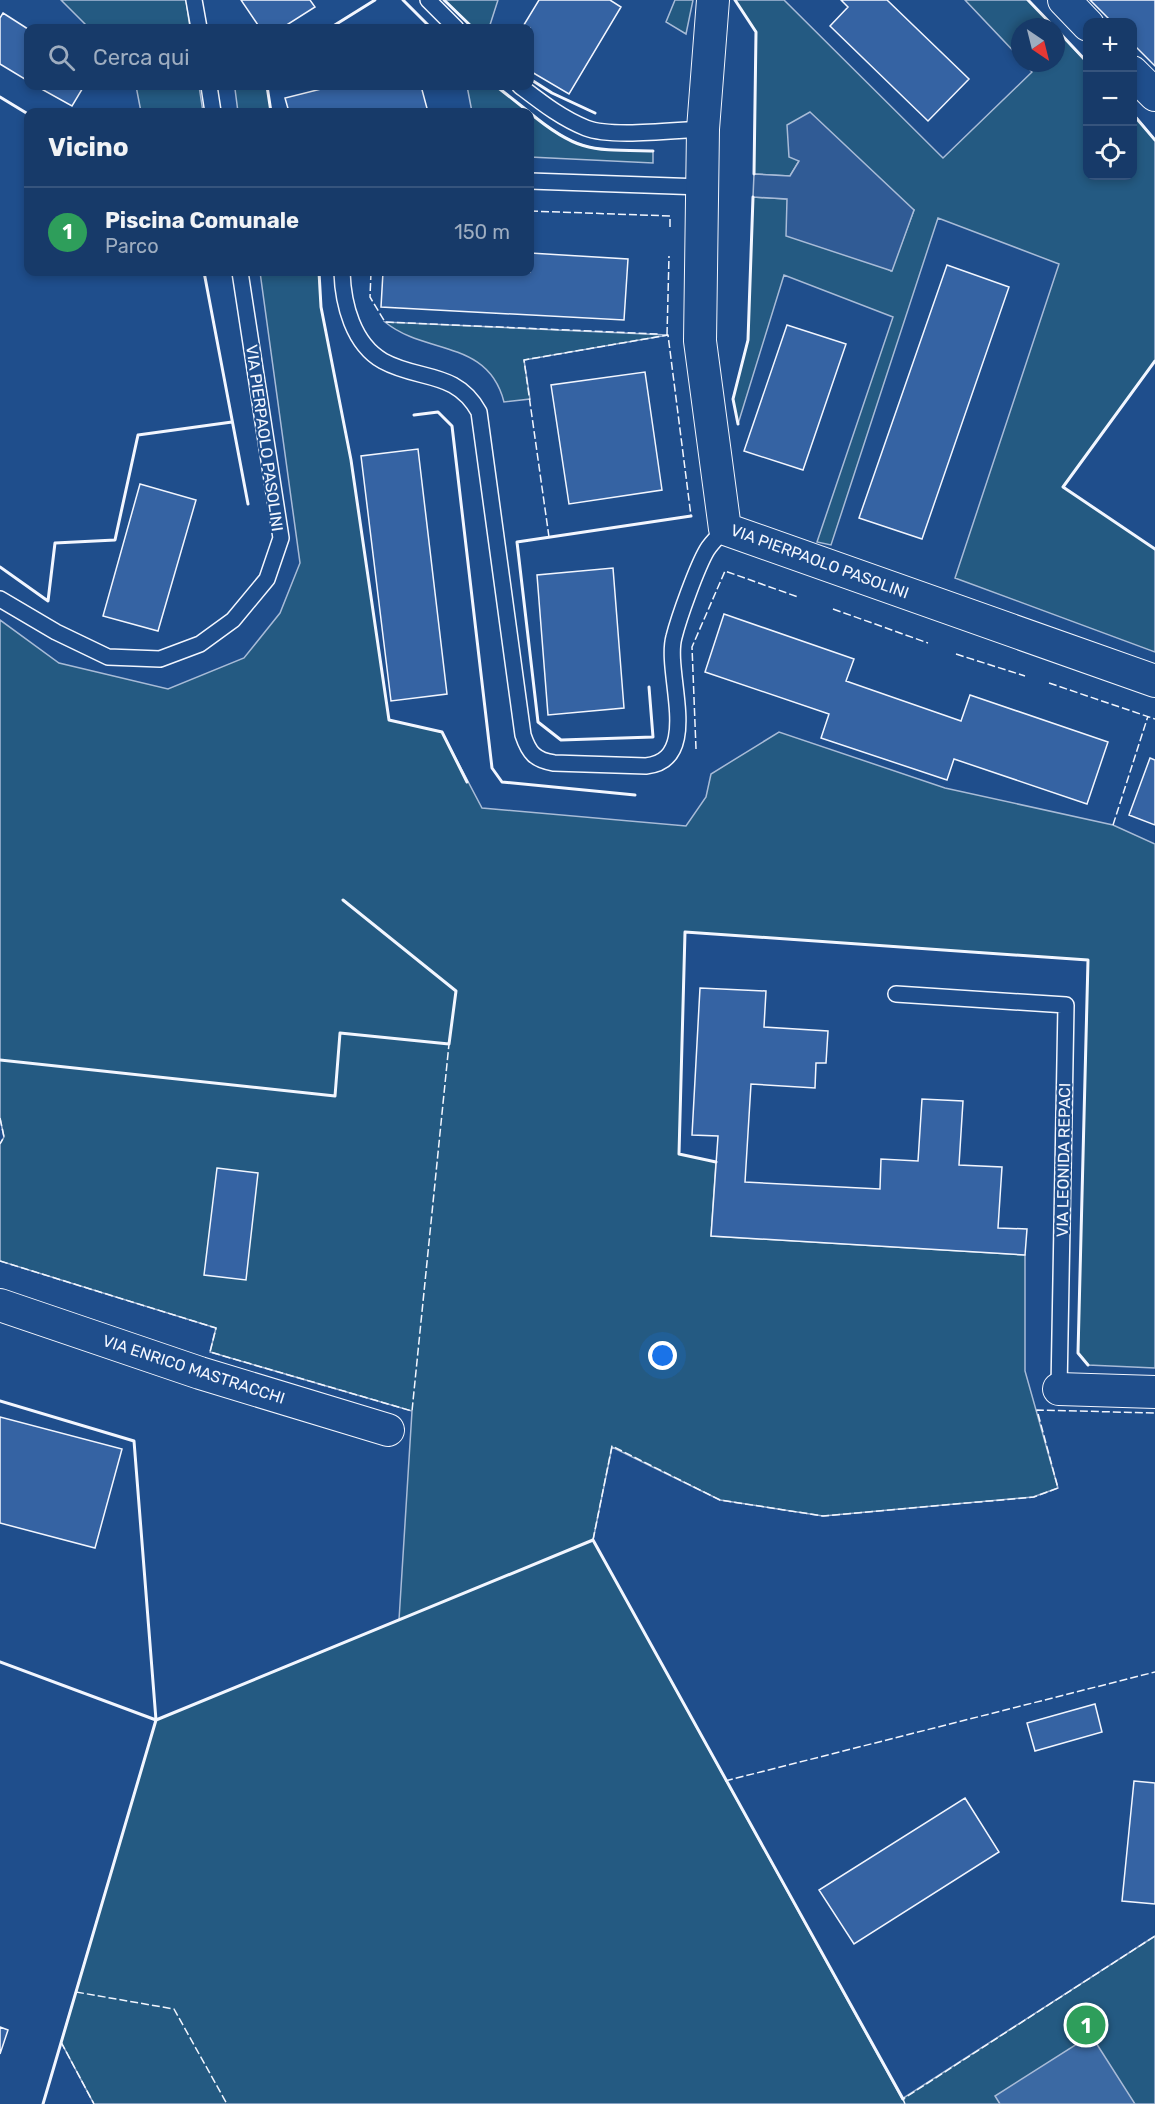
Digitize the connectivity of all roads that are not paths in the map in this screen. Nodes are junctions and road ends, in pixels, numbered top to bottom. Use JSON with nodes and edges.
{"nodes":[{"id":1,"x":194,"y":0,"type":"edge"},
{"id":2,"x":428,"y":0,"type":"edge"},
{"id":3,"x":713,"y":0,"type":"edge"},
{"id":4,"x":1064,"y":0,"type":"edge"},
{"id":5,"x":1083,"y":20,"type":"edge"},
{"id":6,"x":198,"y":24,"type":"edge"},
{"id":7,"x":452,"y":24,"type":"edge"},
{"id":8,"x":1137,"y":77,"type":"edge"},
{"id":9,"x":210,"y":90,"type":"edge"},
{"id":10,"x":525,"y":90,"type":"edge"},
{"id":11,"x":1155,"y":95,"type":"edge"},
{"id":12,"x":212,"y":108,"type":"edge"},
{"id":13,"x":703,"y":129,"type":"junction"},
{"id":14,"x":534,"y":182,"type":"edge"},
{"id":15,"x":702,"y":187,"type":"junction"},
{"id":16,"x":241,"y":276,"type":"edge"},
{"id":17,"x":342,"y":276,"type":"edge"},
{"id":18,"x":725,"y":529,"type":"junction"},
{"id":19,"x":0,"y":599,"type":"edge"},
{"id":20,"x":1155,"y":681,"type":"edge"},
{"id":21,"x":896,"y":994,"type":"dead end"},
{"id":22,"x":0,"y":1305,"type":"edge"},
{"id":23,"x":1059,"y":1389,"type":"joint"},
{"id":24,"x":1155,"y":1392,"type":"edge"},
{"id":25,"x":388,"y":1430,"type":"dead end"}],
"edges":[{"from":1,"to":6,"type":"lane"},
{"from":2,"to":7,"type":"lane"},
{"from":3,"to":13,"type":"street","name":"VIA PIERPAOLO PASOLINI"},
{"from":4,"to":5,"type":"street"},
{"from":8,"to":11,"type":"street"},
{"from":9,"to":12,"type":"lane"},
{"from":10,"to":13,"type":"lane"},
{"from":13,"to":15,"type":"street","name":"VIA PIERPAOLO PASOLINI"},
{"from":14,"to":15,"type":"lane"},
{"from":15,"to":18,"type":"street","name":"VIA PIERPAOLO PASOLINI"},
{"from":16,"to":19,"type":"lane","name":"VIA PIERPAOLO PASOLINI"},
{"from":17,"to":18,"type":"lane"},
{"from":18,"to":20,"type":"street","name":"VIA PIERPAOLO PASOLINI"},
{"from":21,"to":23,"type":"lane","name":"VIA LEONIDA REPACI"},
{"from":22,"to":25,"type":"street","name":"VIA ENRICO MASTRACCHI"},
{"from":23,"to":24,"type":"street","name":"VIA LEONIDA REPACI"}]}
